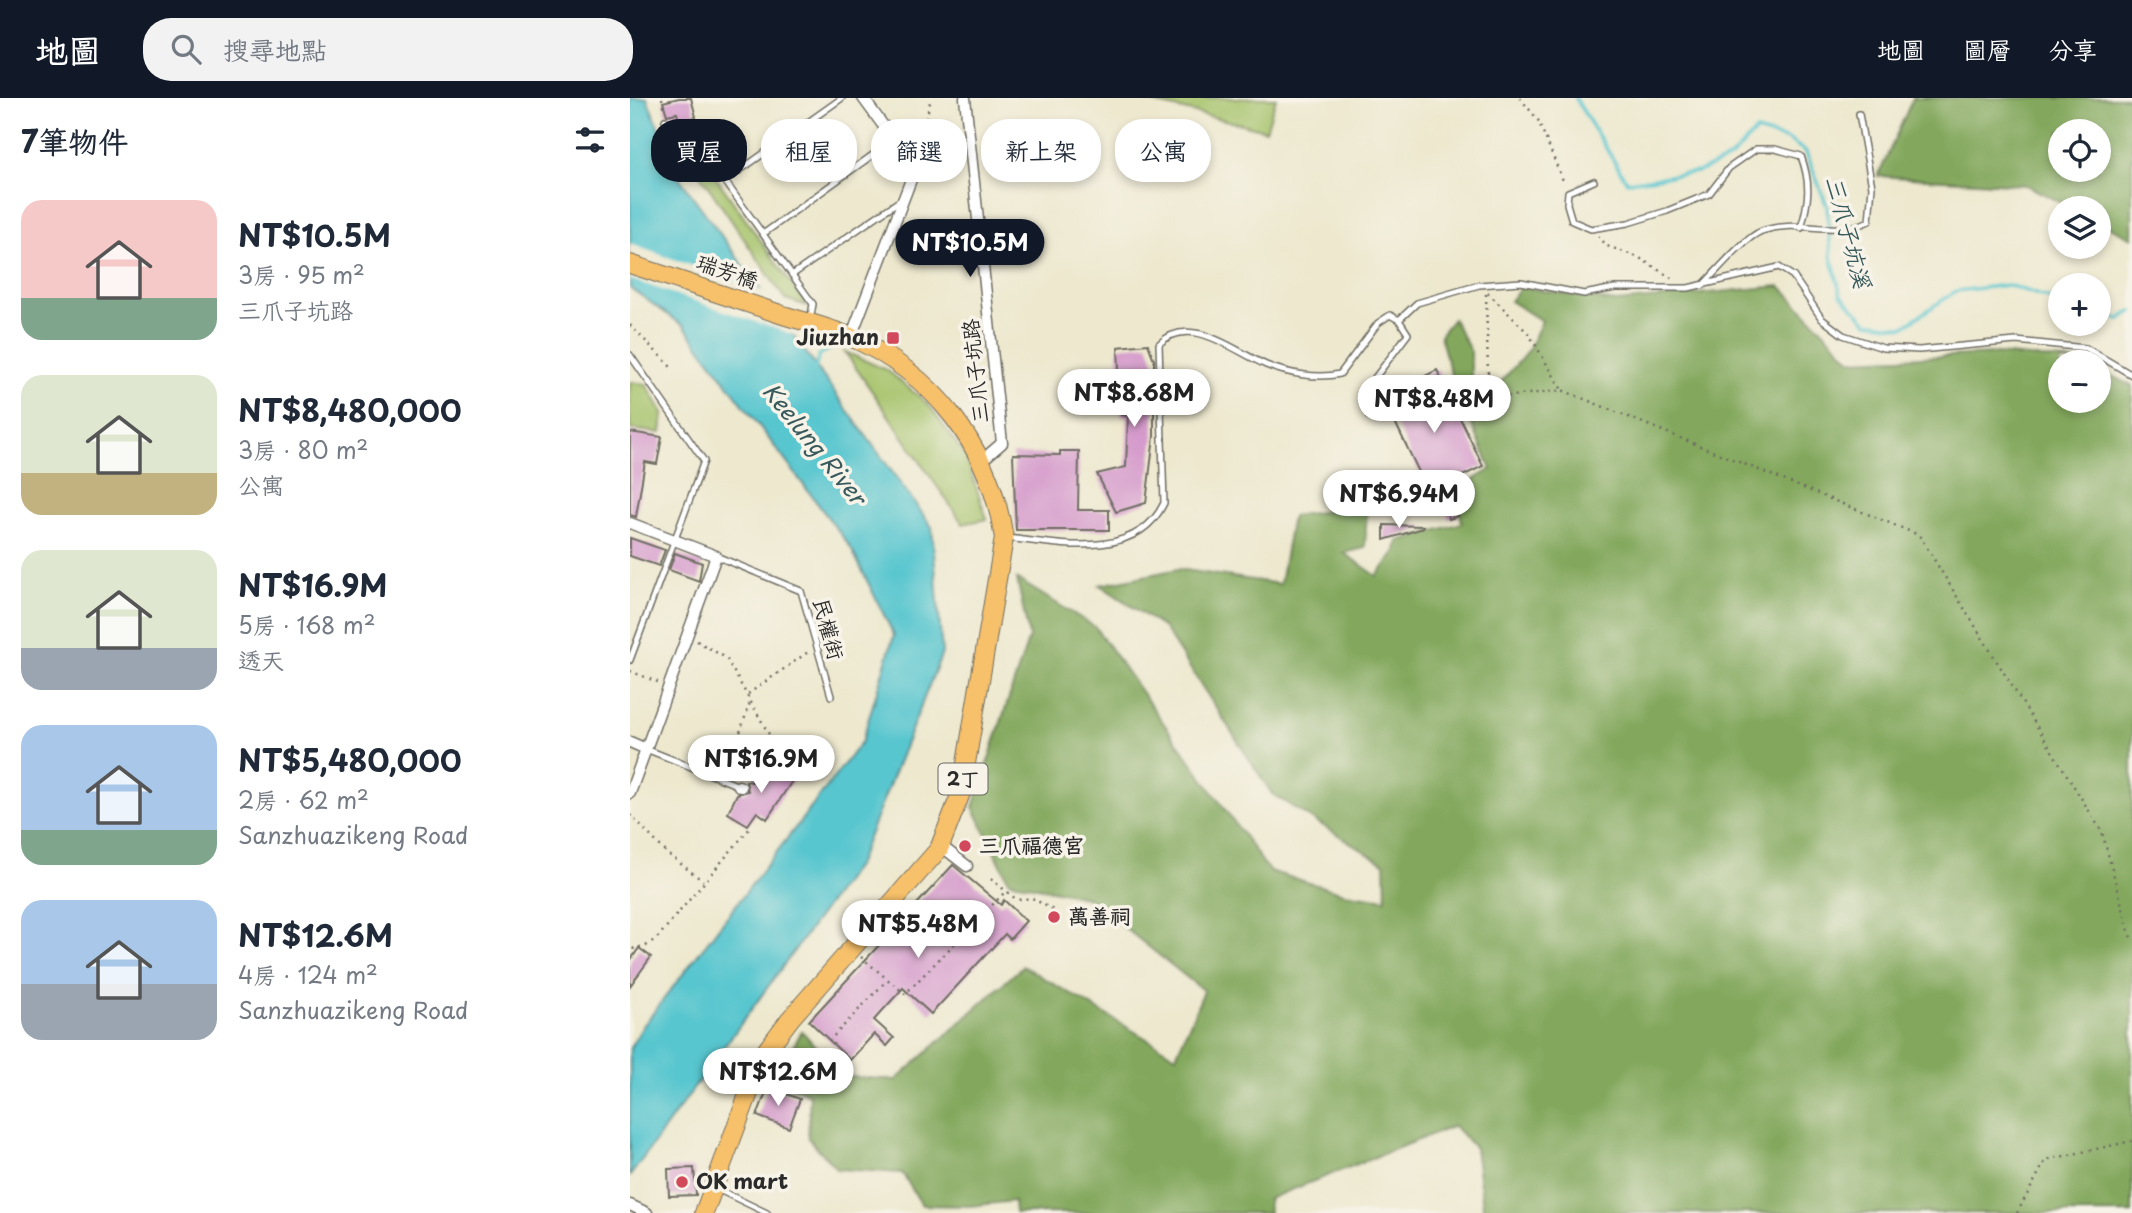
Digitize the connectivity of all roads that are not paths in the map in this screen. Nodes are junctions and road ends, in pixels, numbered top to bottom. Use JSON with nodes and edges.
{"nodes":[{"id":1,"x":842,"y":98,"type":"edge"},
{"id":2,"x":863,"y":98,"type":"edge"},
{"id":3,"x":965,"y":98,"type":"edge"},
{"id":4,"x":1859,"y":114,"type":"dead end"},
{"id":5,"x":877,"y":119,"type":"edge"},
{"id":6,"x":871,"y":156,"type":"edge"},
{"id":7,"x":747,"y":165,"type":"edge"},
{"id":8,"x":1594,"y":181,"type":"dead end"},
{"id":9,"x":725,"y":182,"type":"edge"},
{"id":10,"x":910,"y":182,"type":"edge"},
{"id":11,"x":904,"y":198,"type":"junction"},
{"id":12,"x":1801,"y":228,"type":"junction"},
{"id":13,"x":763,"y":234,"type":"junction"},
{"id":14,"x":630,"y":264,"type":"edge"},
{"id":15,"x":792,"y":275,"type":"junction"},
{"id":16,"x":1702,"y":286,"type":"junction"},
{"id":17,"x":1399,"y":320,"type":"junction"},
{"id":18,"x":809,"y":324,"type":"junction"},
{"id":19,"x":851,"y":337,"type":"junction"},
{"id":20,"x":630,"y":355,"type":"edge"},
{"id":21,"x":2132,"y":375,"type":"edge"},
{"id":22,"x":1369,"y":416,"type":"dead end"},
{"id":23,"x":980,"y":462,"type":"junction"},
{"id":24,"x":630,"y":523,"type":"edge"},
{"id":25,"x":1004,"y":538,"type":"junction"},
{"id":26,"x":675,"y":540,"type":"junction"},
{"id":27,"x":716,"y":556,"type":"junction"},
{"id":28,"x":630,"y":660,"type":"edge"},
{"id":29,"x":831,"y":696,"type":"dead end"},
{"id":30,"x":630,"y":742,"type":"edge"},
{"id":31,"x":646,"y":749,"type":"junction"},
{"id":32,"x":740,"y":787,"type":"dead end"},
{"id":33,"x":630,"y":793,"type":"edge"},
{"id":34,"x":940,"y":845,"type":"junction"},
{"id":35,"x":967,"y":866,"type":"dead end"},
{"id":36,"x":714,"y":1188,"type":"junction"},
{"id":37,"x":630,"y":1205,"type":"edge"},
{"id":38,"x":647,"y":1213,"type":"edge"},
{"id":39,"x":704,"y":1213,"type":"edge"},
{"id":40,"x":767,"y":1213,"type":"edge"}],
"edges":[{"from":1,"to":7,"type":"lane"},
{"from":2,"to":5,"type":"street"},
{"from":3,"to":23,"type":"street","name":"三爪子坑路"},
{"from":4,"to":12,"type":"lane"},
{"from":6,"to":13,"type":"lane"},
{"from":8,"to":12,"type":"lane"},
{"from":9,"to":13,"type":"lane"},
{"from":10,"to":11,"type":"street"},
{"from":11,"to":15,"type":"lane"},
{"from":11,"to":19,"type":"street"},
{"from":12,"to":16,"type":"lane"},
{"from":13,"to":15,"type":"lane"},
{"from":14,"to":18,"type":"main road","name":"瑞芳橋","number":"2丁"},
{"from":15,"to":18,"type":"lane"},
{"from":16,"to":17,"type":"lane"},
{"from":16,"to":21,"type":"lane"},
{"from":17,"to":22,"type":"lane"},
{"from":17,"to":25,"type":"lane"},
{"from":18,"to":19,"type":"main road","number":"2丁"},
{"from":19,"to":23,"type":"main road","number":"2丁"},
{"from":20,"to":26,"type":"lane"},
{"from":23,"to":25,"type":"main road","number":"2丁"},
{"from":24,"to":26,"type":"street"},
{"from":25,"to":34,"type":"main road","number":"2丁"},
{"from":26,"to":27,"type":"street"},
{"from":26,"to":28,"type":"lane"},
{"from":27,"to":29,"type":"lane","name":"民權街"},
{"from":27,"to":31,"type":"street"},
{"from":30,"to":31,"type":"street"},
{"from":31,"to":32,"type":"lane"},
{"from":31,"to":33,"type":"street"},
{"from":34,"to":35,"type":"street"},
{"from":34,"to":36,"type":"main road","number":"2丁"},
{"from":36,"to":39,"type":"main road","number":"2丁"},
{"from":36,"to":40,"type":"lane"},
{"from":37,"to":38,"type":"street"}]}
